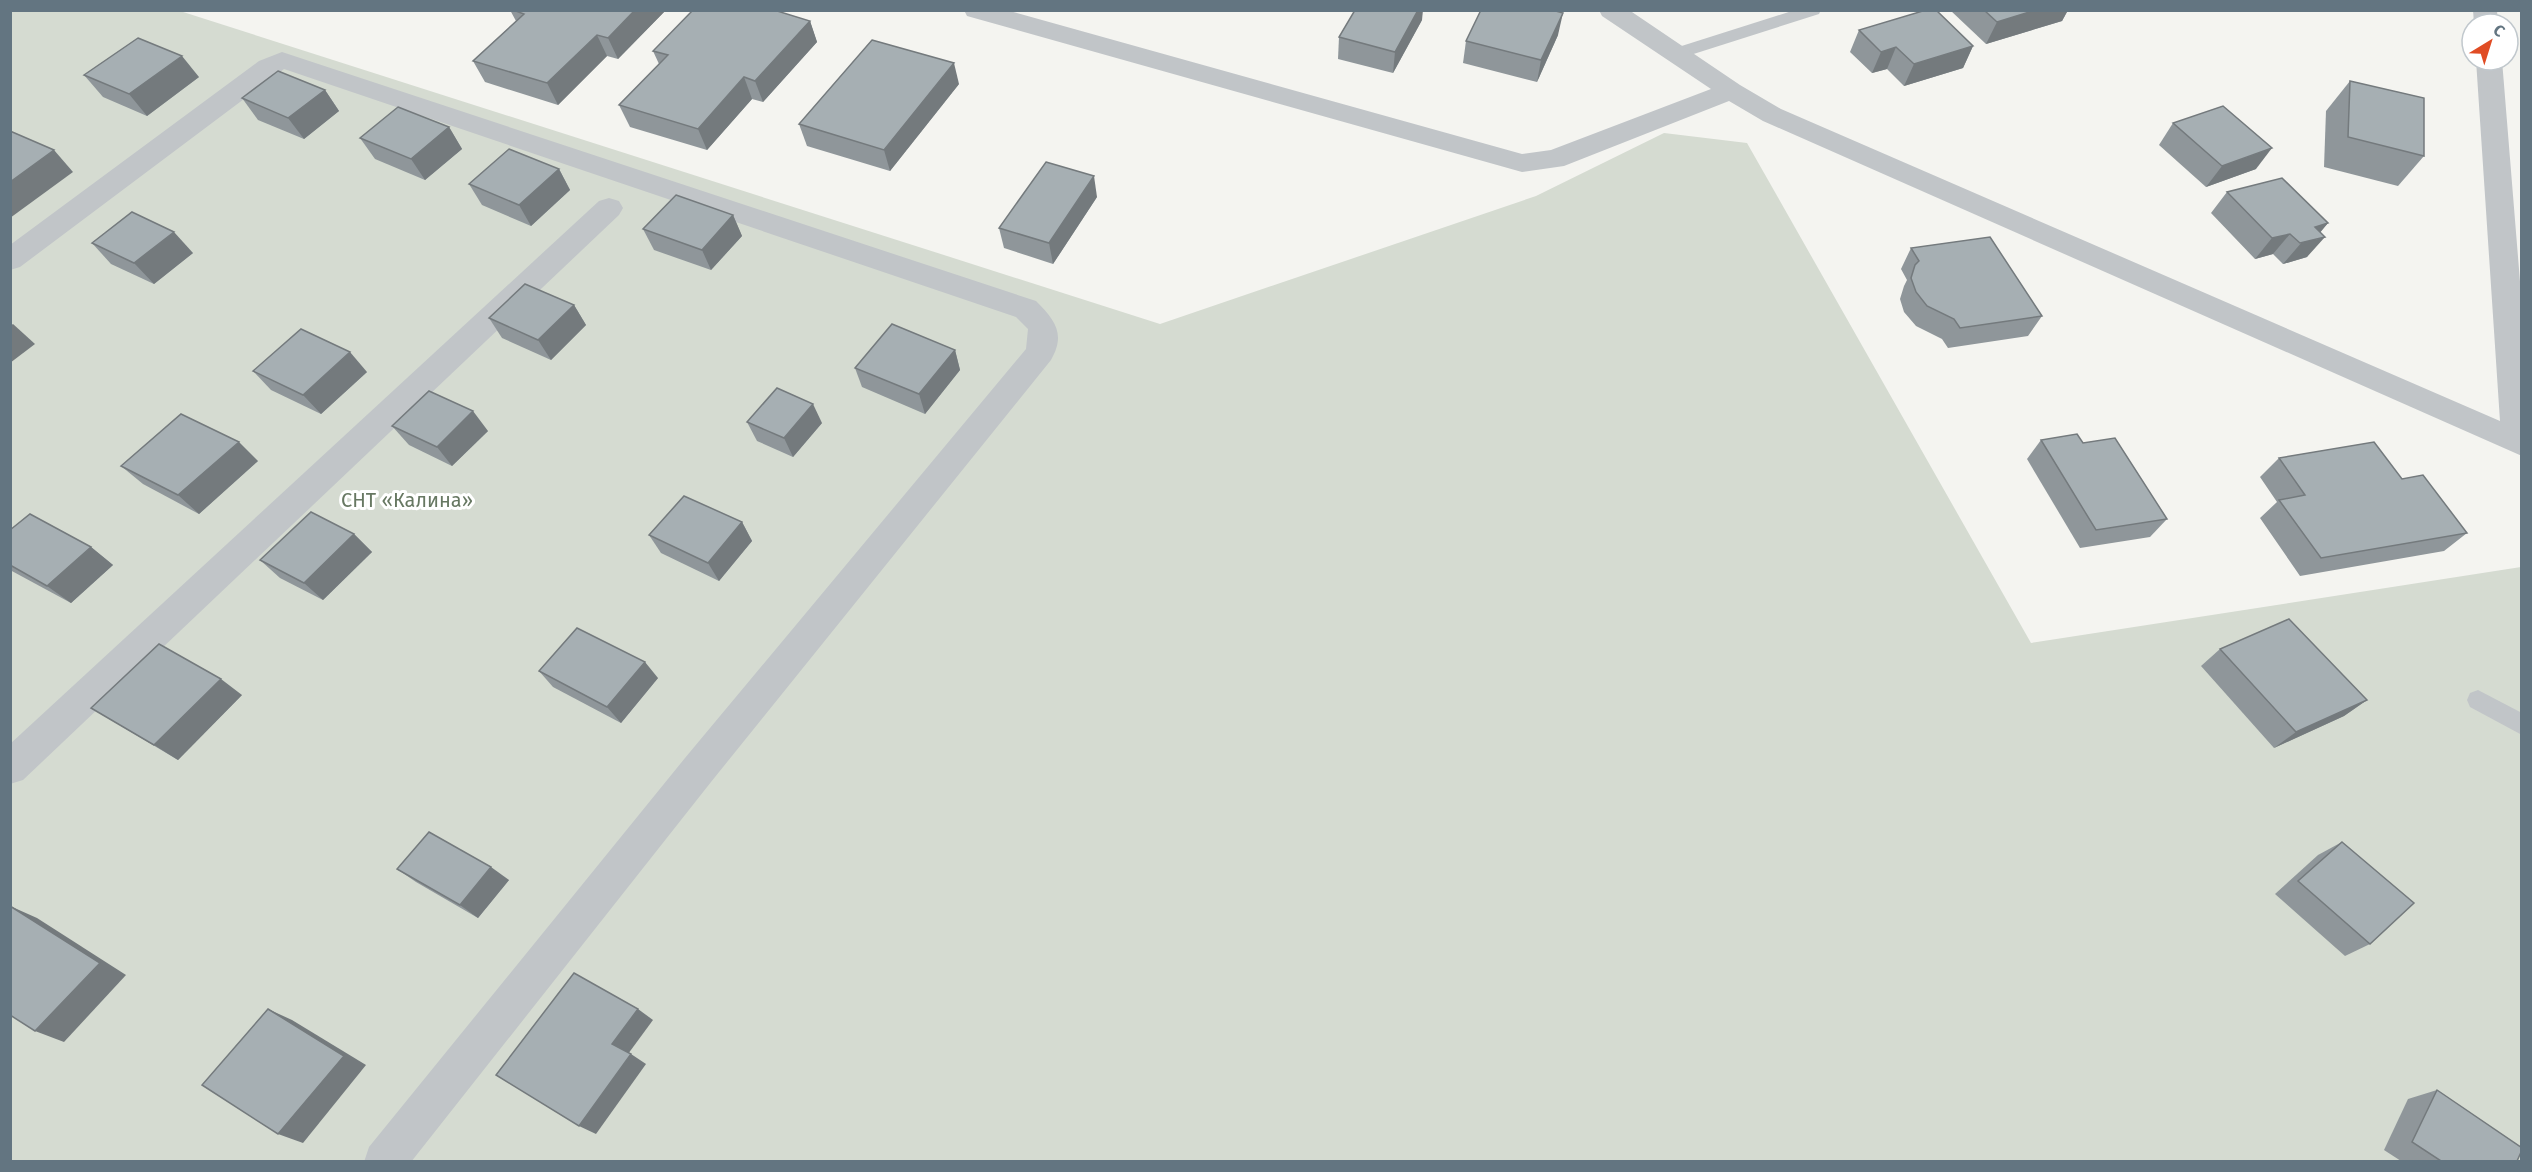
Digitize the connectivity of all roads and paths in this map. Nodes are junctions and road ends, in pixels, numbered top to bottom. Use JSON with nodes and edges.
{"nodes":[{"id":1,"x":976,"y":10,"type":"edge"},
{"id":2,"x":1611,"y":10,"type":"edge"},
{"id":3,"x":1813,"y":10,"type":"edge"},
{"id":4,"x":1675,"y":54,"type":"junction"},
{"id":5,"x":2490,"y":72,"type":"edge"},
{"id":6,"x":1731,"y":91,"type":"junction"},
{"id":7,"x":609,"y":208,"type":"dead end"},
{"id":8,"x":10,"y":260,"type":"edge"},
{"id":9,"x":2519,"y":443,"type":"edge"},
{"id":10,"x":2478,"y":700,"type":"dead end"},
{"id":11,"x":2522,"y":725,"type":"edge"},
{"id":12,"x":10,"y":768,"type":"edge"},
{"id":13,"x":384,"y":1161,"type":"edge"}],
"edges":[{"from":1,"to":6,"type":"street"},
{"from":2,"to":4,"type":"street"},
{"from":3,"to":4,"type":"lane"},
{"from":4,"to":6,"type":"street"},
{"from":5,"to":9,"type":"street"},
{"from":6,"to":9,"type":"street"},
{"from":7,"to":12,"type":"street"},
{"from":8,"to":13,"type":"street"},
{"from":10,"to":11,"type":"lane"}]}
